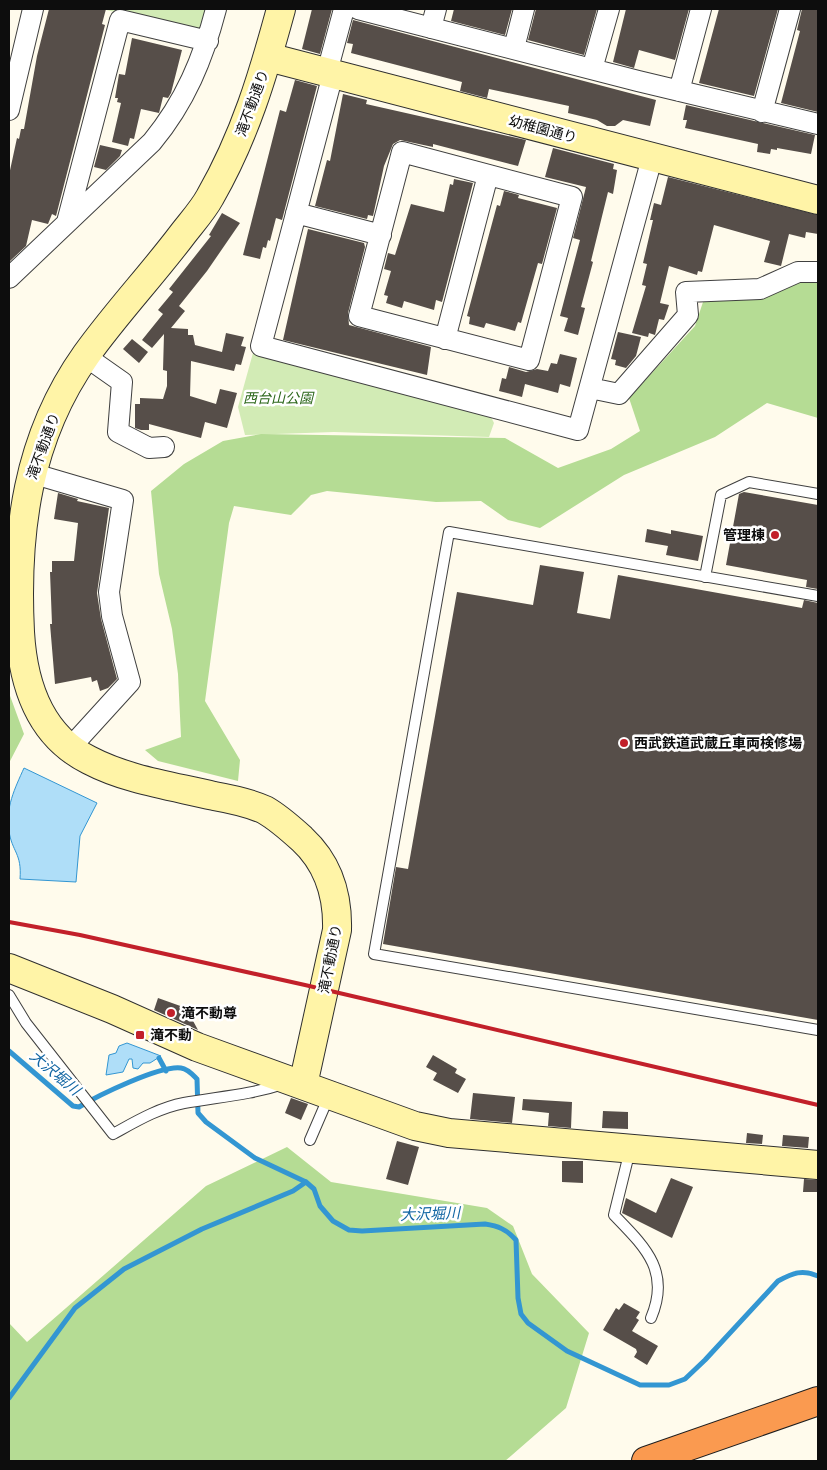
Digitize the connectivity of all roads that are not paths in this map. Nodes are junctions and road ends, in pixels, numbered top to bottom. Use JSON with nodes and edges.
{"nodes":[{"id":1,"x":33,"y":9,"type":"edge"},
{"id":2,"x":216,"y":9,"type":"edge"},
{"id":3,"x":281,"y":9,"type":"edge"},
{"id":4,"x":344,"y":9,"type":"edge"},
{"id":5,"x":358,"y":9,"type":"edge"},
{"id":6,"x":524,"y":9,"type":"edge"},
{"id":7,"x":609,"y":9,"type":"edge"},
{"id":8,"x":700,"y":9,"type":"edge"},
{"id":9,"x":790,"y":9,"type":"edge"},
{"id":10,"x":433,"y":18,"type":"edge"},
{"id":11,"x":208,"y":41,"type":"junction"},
{"id":12,"x":514,"y":48,"type":"junction"},
{"id":13,"x":268,"y":57,"type":"junction"},
{"id":14,"x":592,"y":69,"type":"junction"},
{"id":15,"x":330,"y":73,"type":"junction"},
{"id":16,"x":679,"y":91,"type":"junction"},
{"id":17,"x":9,"y":110,"type":"edge"},
{"id":18,"x":762,"y":112,"type":"junction"},
{"id":19,"x":818,"y":124,"type":"edge"},
{"id":20,"x":652,"y":158,"type":"junction"},
{"id":21,"x":488,"y":175,"type":"junction"},
{"id":22,"x":818,"y":200,"type":"edge"},
{"id":23,"x":296,"y":213,"type":"junction"},
{"id":24,"x":67,"y":222,"type":"junction"},
{"id":25,"x":380,"y":235,"type":"junction"},
{"id":26,"x":818,"y":272,"type":"edge"},
{"id":27,"x":9,"y":278,"type":"edge"},
{"id":28,"x":445,"y":339,"type":"junction"},
{"id":29,"x":85,"y":356,"type":"junction"},
{"id":30,"x":590,"y":388,"type":"junction"},
{"id":31,"x":164,"y":447,"type":"dead end"},
{"id":32,"x":32,"y":473,"type":"junction"},
{"id":33,"x":818,"y":494,"type":"edge"},
{"id":34,"x":705,"y":577,"type":"junction"},
{"id":35,"x":818,"y":596,"type":"edge"},
{"id":36,"x":69,"y":749,"type":"junction"},
{"id":37,"x":9,"y":968,"type":"edge"},
{"id":38,"x":9,"y":995,"type":"edge"},
{"id":39,"x":818,"y":1030,"type":"edge"},
{"id":40,"x":298,"y":1083,"type":"junction"},
{"id":41,"x":330,"y":1096,"type":"junction"},
{"id":42,"x":310,"y":1140,"type":"dead end"},
{"id":43,"x":630,"y":1149,"type":"junction"},
{"id":44,"x":818,"y":1165,"type":"edge"},
{"id":45,"x":651,"y":1318,"type":"dead end"},
{"id":46,"x":818,"y":1401,"type":"edge"},
{"id":47,"x":646,"y":1461,"type":"edge"}],
"edges":[{"from":1,"to":17,"type":"street"},
{"from":2,"to":11,"type":"street"},
{"from":3,"to":13,"type":"street","name":"滝不動通り"},
{"from":4,"to":15,"type":"street"},
{"from":5,"to":10,"type":"street"},
{"from":6,"to":12,"type":"street"},
{"from":7,"to":14,"type":"street"},
{"from":8,"to":16,"type":"street"},
{"from":9,"to":18,"type":"street"},
{"from":10,"to":12,"type":"street"},
{"from":11,"to":24,"type":"street"},
{"from":11,"to":24,"type":"street"},
{"from":12,"to":14,"type":"street"},
{"from":13,"to":15,"type":"street","name":"幼稚園通り"},
{"from":13,"to":29,"type":"street","name":"滝不動通り"},
{"from":14,"to":16,"type":"street"},
{"from":15,"to":20,"type":"street","name":"幼稚園通り"},
{"from":15,"to":23,"type":"street"},
{"from":16,"to":18,"type":"street"},
{"from":18,"to":19,"type":"street"},
{"from":20,"to":22,"type":"street","name":"幼稚園通り"},
{"from":20,"to":30,"type":"street"},
{"from":21,"to":25,"type":"street"},
{"from":21,"to":28,"type":"street"},
{"from":21,"to":28,"type":"street"},
{"from":23,"to":25,"type":"street"},
{"from":23,"to":30,"type":"street"},
{"from":24,"to":27,"type":"street"},
{"from":25,"to":28,"type":"street"},
{"from":26,"to":30,"type":"street"},
{"from":29,"to":31,"type":"street"},
{"from":29,"to":32,"type":"street","name":"滝不動通り"},
{"from":32,"to":36,"type":"street","name":"滝不動通り"},
{"from":32,"to":36,"type":"street"},
{"from":33,"to":34,"type":"lane"},
{"from":34,"to":35,"type":"lane"},
{"from":34,"to":39,"type":"lane"},
{"from":36,"to":40,"type":"street","name":"滝不動通り"},
{"from":37,"to":40,"type":"street"},
{"from":38,"to":40,"type":"lane"},
{"from":40,"to":41,"type":"street"},
{"from":41,"to":42,"type":"lane"},
{"from":41,"to":43,"type":"street"},
{"from":43,"to":44,"type":"street"},
{"from":43,"to":45,"type":"lane"},
{"from":46,"to":47,"type":"highway"}]}
